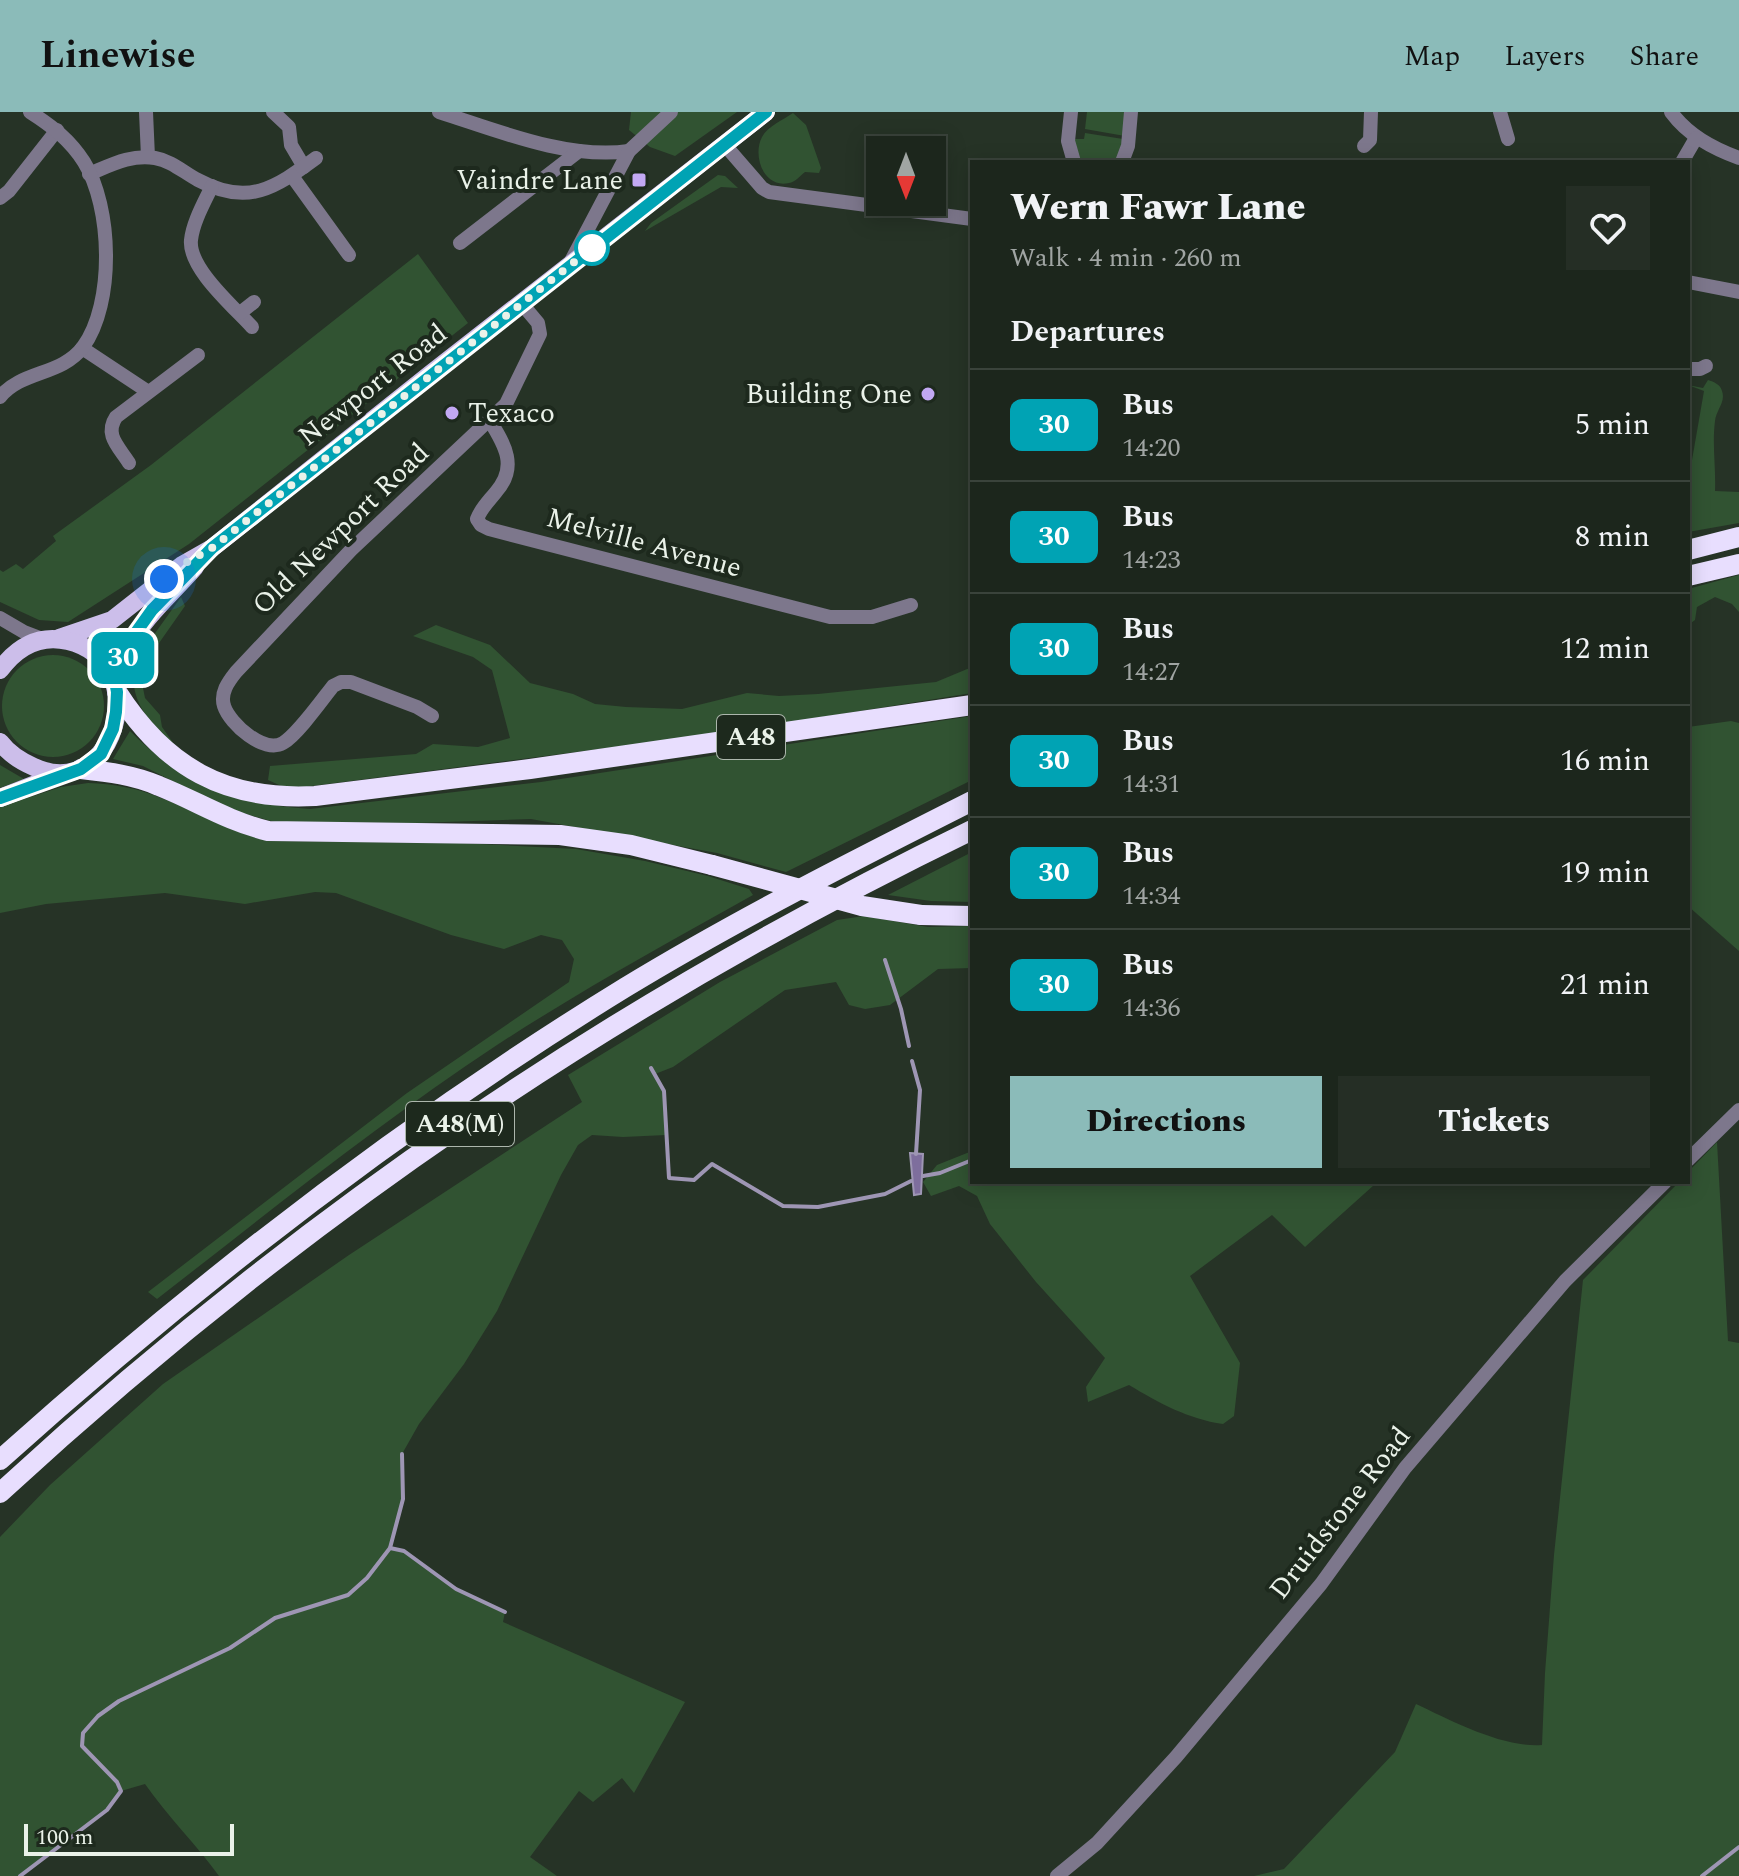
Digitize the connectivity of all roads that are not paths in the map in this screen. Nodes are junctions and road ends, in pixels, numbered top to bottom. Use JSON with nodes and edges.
{"nodes":[{"id":1,"x":30,"y":112,"type":"edge"},
{"id":2,"x":146,"y":112,"type":"edge"},
{"id":3,"x":273,"y":112,"type":"edge"},
{"id":4,"x":439,"y":112,"type":"edge"},
{"id":5,"x":671,"y":112,"type":"edge"},
{"id":6,"x":766,"y":112,"type":"edge"},
{"id":7,"x":1071,"y":112,"type":"edge"},
{"id":8,"x":1131,"y":112,"type":"edge"},
{"id":9,"x":1371,"y":112,"type":"edge"},
{"id":10,"x":1500,"y":112,"type":"edge"},
{"id":11,"x":1671,"y":112,"type":"edge"},
{"id":12,"x":57,"y":130,"type":"junction"},
{"id":13,"x":1696,"y":138,"type":"junction"},
{"id":14,"x":1508,"y":139,"type":"dead end"},
{"id":15,"x":724,"y":144,"type":"junction"},
{"id":16,"x":1364,"y":146,"type":"dead end"},
{"id":17,"x":579,"y":151,"type":"junction"},
{"id":18,"x":629,"y":151,"type":"junction"},
{"id":19,"x":148,"y":157,"type":"junction"},
{"id":20,"x":1739,"y":158,"type":"edge"},
{"id":21,"x":1073,"y":160,"type":"edge"},
{"id":22,"x":1123,"y":160,"type":"edge"},
{"id":23,"x":1683,"y":160,"type":"edge"},
{"id":24,"x":304,"y":167,"type":"junction"},
{"id":25,"x":89,"y":174,"type":"junction"},
{"id":26,"x":212,"y":186,"type":"junction"},
{"id":27,"x":0,"y":198,"type":"edge"},
{"id":28,"x":970,"y":219,"type":"edge"},
{"id":29,"x":460,"y":243,"type":"dead end"},
{"id":30,"x":349,"y":255,"type":"dead end"},
{"id":31,"x":568,"y":266,"type":"junction"},
{"id":32,"x":1690,"y":282,"type":"edge"},
{"id":33,"x":1739,"y":292,"type":"edge"},
{"id":34,"x":254,"y":302,"type":"dead end"},
{"id":35,"x":522,"y":304,"type":"junction"},
{"id":36,"x":240,"y":313,"type":"junction"},
{"id":37,"x":252,"y":327,"type":"dead end"},
{"id":38,"x":82,"y":348,"type":"junction"},
{"id":39,"x":198,"y":355,"type":"dead end"},
{"id":40,"x":1706,"y":366,"type":"dead end"},
{"id":41,"x":1690,"y":369,"type":"edge"},
{"id":42,"x":147,"y":391,"type":"junction"},
{"id":43,"x":0,"y":397,"type":"edge"},
{"id":44,"x":490,"y":421,"type":"junction"},
{"id":45,"x":129,"y":463,"type":"dead end"},
{"id":46,"x":1739,"y":537,"type":"edge"},
{"id":47,"x":212,"y":548,"type":"junction"},
{"id":48,"x":1690,"y":549,"type":"edge"},
{"id":49,"x":1739,"y":564,"type":"edge"},
{"id":50,"x":1690,"y":576,"type":"edge"},
{"id":51,"x":911,"y":605,"type":"dead end"},
{"id":52,"x":0,"y":618,"type":"edge"},
{"id":53,"x":52,"y":639,"type":"junction"},
{"id":54,"x":0,"y":670,"type":"edge"},
{"id":55,"x":116,"y":686,"type":"junction"},
{"id":56,"x":970,"y":705,"type":"edge"},
{"id":57,"x":432,"y":716,"type":"dead end"},
{"id":58,"x":0,"y":742,"type":"edge"},
{"id":59,"x":71,"y":772,"type":"junction"},
{"id":60,"x":0,"y":798,"type":"edge"},
{"id":61,"x":970,"y":802,"type":"edge"},
{"id":62,"x":970,"y":831,"type":"edge"},
{"id":63,"x":970,"y":916,"type":"edge"},
{"id":64,"x":1739,"y":1110,"type":"edge"},
{"id":65,"x":1690,"y":1158,"type":"edge"},
{"id":66,"x":1663,"y":1184,"type":"edge"},
{"id":67,"x":0,"y":1460,"type":"edge"},
{"id":68,"x":0,"y":1493,"type":"edge"},
{"id":69,"x":1057,"y":1876,"type":"edge"}],
"edges":[{"from":1,"to":12,"type":"street"},
{"from":2,"to":19,"type":"street"},
{"from":3,"to":24,"type":"street"},
{"from":4,"to":17,"type":"street"},
{"from":5,"to":18,"type":"street","name":"Newport Road"},
{"from":6,"to":15,"type":"main road","name":"Newport Road"},
{"from":7,"to":21,"type":"street"},
{"from":8,"to":22,"type":"street"},
{"from":9,"to":16,"type":"street"},
{"from":10,"to":14,"type":"street"},
{"from":11,"to":13,"type":"street"},
{"from":12,"to":25,"type":"street"},
{"from":12,"to":27,"type":"street"},
{"from":13,"to":20,"type":"street"},
{"from":13,"to":23,"type":"street"},
{"from":15,"to":28,"type":"street"},
{"from":15,"to":31,"type":"main road","name":"Newport Road"},
{"from":17,"to":18,"type":"street"},
{"from":17,"to":29,"type":"street"},
{"from":18,"to":31,"type":"street","name":"Newport Road"},
{"from":19,"to":25,"type":"street"},
{"from":19,"to":26,"type":"street"},
{"from":24,"to":26,"type":"street"},
{"from":24,"to":30,"type":"street"},
{"from":25,"to":38,"type":"street"},
{"from":26,"to":36,"type":"street"},
{"from":31,"to":35,"type":"main road","name":"Newport Road"},
{"from":32,"to":33,"type":"street"},
{"from":34,"to":36,"type":"street"},
{"from":35,"to":44,"type":"street","name":"Old Newport Road"},
{"from":35,"to":47,"type":"main road","name":"Newport Road"},
{"from":36,"to":37,"type":"street"},
{"from":38,"to":42,"type":"street"},
{"from":38,"to":43,"type":"street"},
{"from":39,"to":42,"type":"street"},
{"from":40,"to":41,"type":"street"},
{"from":42,"to":45,"type":"street"},
{"from":44,"to":51,"type":"street","name":"Melville Avenue"},
{"from":44,"to":57,"type":"street","name":"Old Newport Road"},
{"from":46,"to":48,"type":"highway"},
{"from":47,"to":53,"type":"main road","name":"Newport Road"},
{"from":47,"to":55,"type":"main road","name":"Newport Road"},
{"from":49,"to":50,"type":"highway"},
{"from":52,"to":53,"type":"street"},
{"from":53,"to":54,"type":"main road","name":"Newport Road"},
{"from":53,"to":55,"type":"main road"},
{"from":55,"to":56,"type":"highway","number":"A48"},
{"from":55,"to":59,"type":"main road","name":"Newport Road"},
{"from":58,"to":59,"type":"main road"},
{"from":59,"to":60,"type":"main road"},
{"from":59,"to":63,"type":"highway","bridge":true},
{"from":61,"to":67,"type":"highway","number":"A48(M)"},
{"from":62,"to":68,"type":"highway","number":"A48(M)"},
{"from":64,"to":65,"type":"street"},
{"from":66,"to":69,"type":"street","name":"Druidstone Road"}]}
